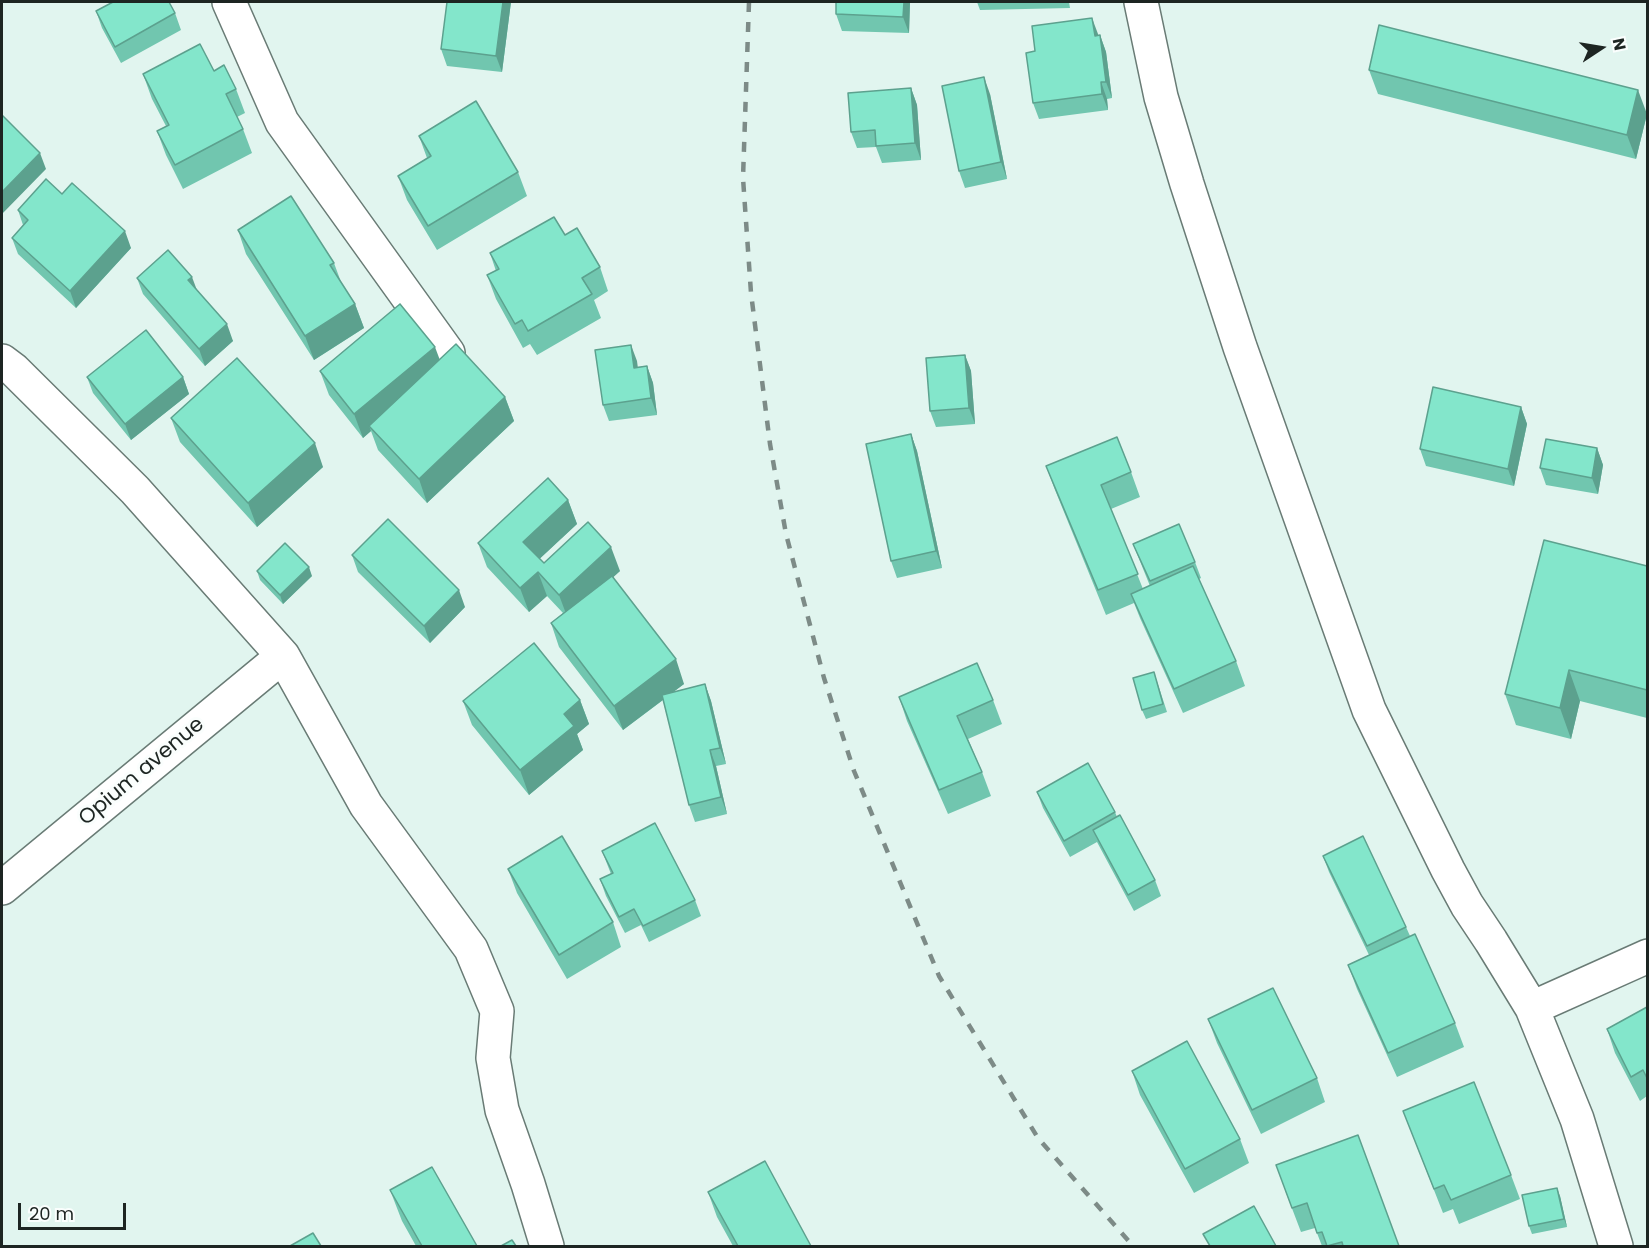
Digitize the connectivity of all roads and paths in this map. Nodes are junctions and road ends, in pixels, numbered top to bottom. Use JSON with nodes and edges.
{"nodes":[{"id":1,"x":230,"y":2,"type":"edge"},
{"id":2,"x":1142,"y":2,"type":"edge"},
{"id":3,"x":448,"y":353,"type":"edge"},
{"id":4,"x":6,"y":371,"type":"edge"},
{"id":5,"x":283,"y":656,"type":"junction"},
{"id":6,"x":2,"y":888,"type":"edge"},
{"id":7,"x":1647,"y":956,"type":"edge"},
{"id":8,"x":1532,"y":1008,"type":"junction"},
{"id":9,"x":547,"y":1246,"type":"edge"},
{"id":10,"x":1616,"y":1246,"type":"edge"}],
"edges":[{"from":1,"to":3,"type":"street"},
{"from":2,"to":8,"type":"street"},
{"from":4,"to":5,"type":"street"},
{"from":5,"to":6,"type":"street","name":"Opium avenue"},
{"from":5,"to":9,"type":"street"},
{"from":7,"to":8,"type":"street"},
{"from":8,"to":10,"type":"street"}]}
